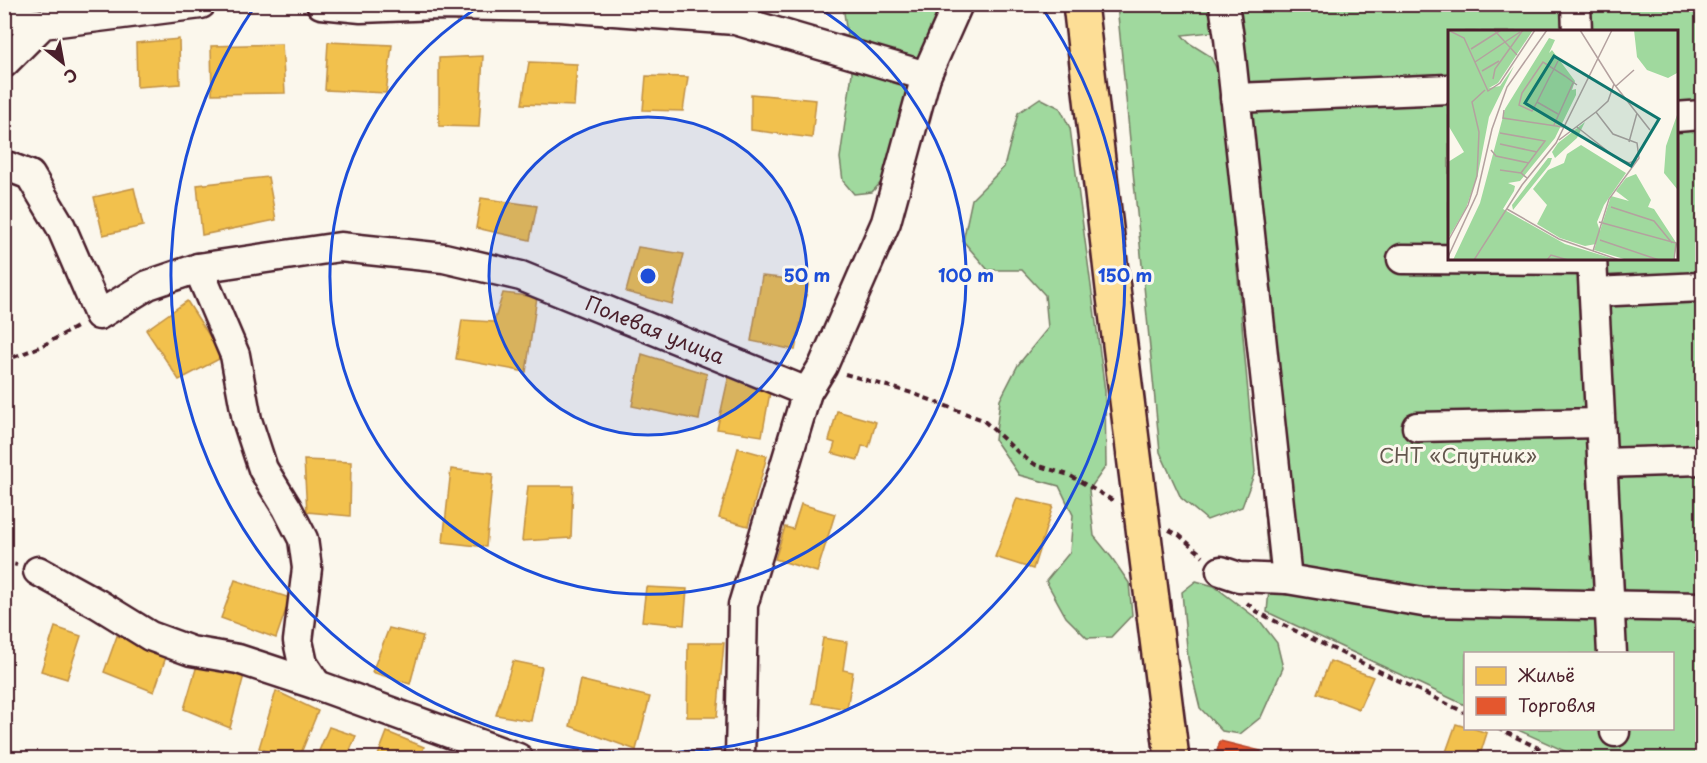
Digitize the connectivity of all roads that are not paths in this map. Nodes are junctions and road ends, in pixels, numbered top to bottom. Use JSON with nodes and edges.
{"nodes":[{"id":1,"x":201,"y":4,"type":"edge"},
{"id":2,"x":321,"y":4,"type":"edge"},
{"id":3,"x":958,"y":4,"type":"edge"},
{"id":4,"x":1080,"y":4,"type":"edge"},
{"id":5,"x":1224,"y":4,"type":"edge"},
{"id":6,"x":1576,"y":4,"type":"edge"},
{"id":7,"x":4,"y":15,"type":"edge"},
{"id":8,"x":44,"y":24,"type":"junction"},
{"id":9,"x":1577,"y":30,"type":"edge"},
{"id":10,"x":4,"y":63,"type":"edge"},
{"id":11,"x":926,"y":76,"type":"junction"},
{"id":12,"x":1448,"y":89,"type":"edge"},
{"id":13,"x":1235,"y":98,"type":"junction"},
{"id":14,"x":1702,"y":115,"type":"edge"},
{"id":15,"x":1677,"y":117,"type":"edge"},
{"id":16,"x":4,"y":165,"type":"edge"},
{"id":17,"x":1402,"y":258,"type":"dead end"},
{"id":18,"x":1448,"y":258,"type":"edge"},
{"id":19,"x":1592,"y":260,"type":"edge"},
{"id":20,"x":198,"y":268,"type":"junction"},
{"id":21,"x":1702,"y":287,"type":"edge"},
{"id":22,"x":1594,"y":292,"type":"junction"},
{"id":23,"x":807,"y":392,"type":"junction"},
{"id":24,"x":1600,"y":423,"type":"junction"},
{"id":25,"x":1417,"y":427,"type":"dead end"},
{"id":26,"x":1702,"y":460,"type":"edge"},
{"id":27,"x":1602,"y":463,"type":"junction"},
{"id":28,"x":38,"y":570,"type":"dead end"},
{"id":29,"x":1221,"y":572,"type":"road end"},
{"id":30,"x":1287,"y":579,"type":"junction"},
{"id":31,"x":1609,"y":605,"type":"junction"},
{"id":32,"x":1702,"y":607,"type":"edge"},
{"id":33,"x":1612,"y":652,"type":"edge"},
{"id":34,"x":316,"y":685,"type":"junction"},
{"id":35,"x":518,"y":759,"type":"edge"},
{"id":36,"x":740,"y":759,"type":"edge"},
{"id":37,"x":1172,"y":759,"type":"edge"}],
"edges":[{"from":1,"to":8,"type":"street"},
{"from":2,"to":11,"type":"street"},
{"from":3,"to":11,"type":"street"},
{"from":4,"to":37,"type":"main road"},
{"from":5,"to":13,"type":"street"},
{"from":6,"to":9,"type":"street"},
{"from":7,"to":8,"type":"street"},
{"from":8,"to":10,"type":"street"},
{"from":11,"to":23,"type":"street"},
{"from":12,"to":13,"type":"street"},
{"from":13,"to":30,"type":"street"},
{"from":14,"to":15,"type":"street"},
{"from":16,"to":20,"type":"street","name":"Полевая улица"},
{"from":17,"to":18,"type":"street"},
{"from":19,"to":22,"type":"street"},
{"from":20,"to":23,"type":"street","name":"Полевая улица"},
{"from":20,"to":34,"type":"street"},
{"from":21,"to":22,"type":"street"},
{"from":22,"to":24,"type":"street"},
{"from":23,"to":36,"type":"street"},
{"from":24,"to":25,"type":"street"},
{"from":24,"to":27,"type":"street"},
{"from":26,"to":27,"type":"street"},
{"from":27,"to":31,"type":"street"},
{"from":28,"to":34,"type":"street"},
{"from":29,"to":30,"type":"street"},
{"from":30,"to":31,"type":"street"},
{"from":31,"to":32,"type":"street"},
{"from":31,"to":33,"type":"street"},
{"from":34,"to":35,"type":"street"}]}
